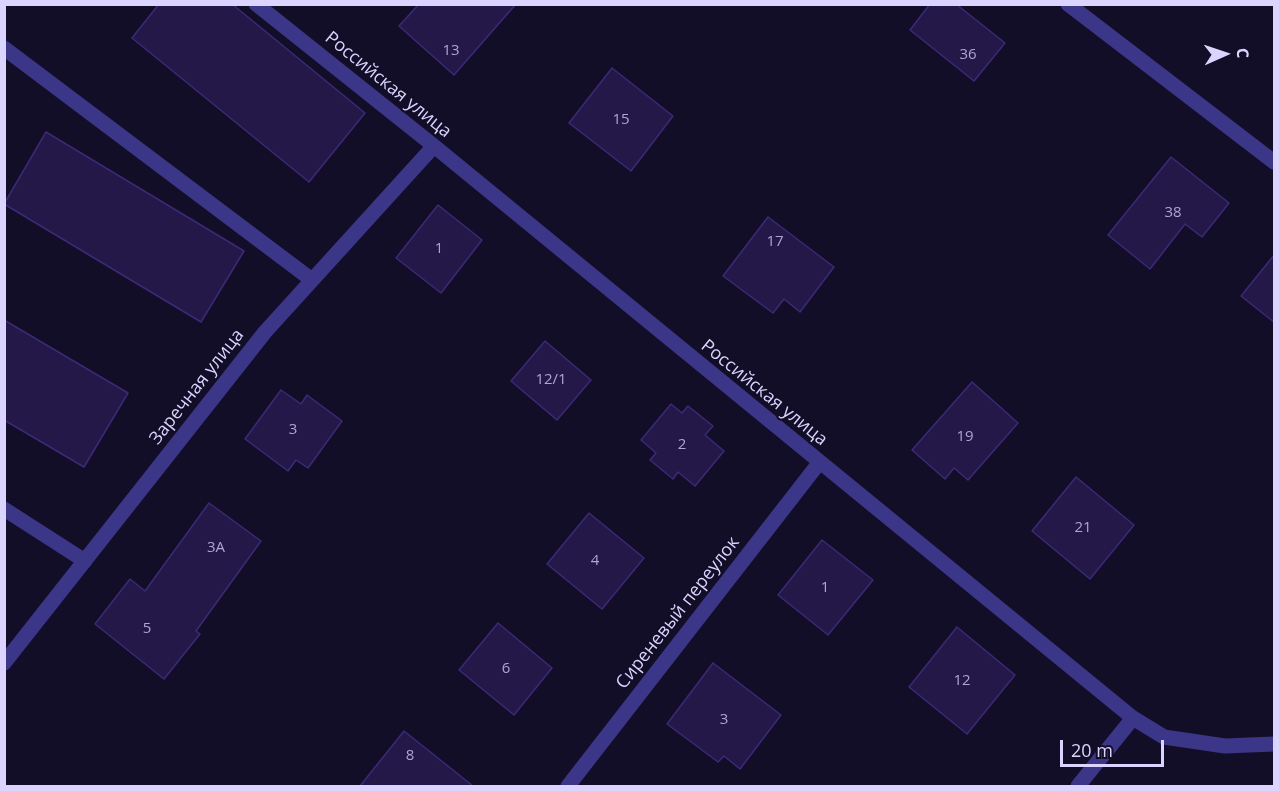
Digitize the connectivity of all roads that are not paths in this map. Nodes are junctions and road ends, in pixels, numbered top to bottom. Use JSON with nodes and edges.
{"nodes":[{"id":1,"x":256,"y":4,"type":"edge"},
{"id":2,"x":1068,"y":4,"type":"edge"},
{"id":3,"x":4,"y":48,"type":"edge"},
{"id":4,"x":434,"y":146,"type":"junction"},
{"id":5,"x":1275,"y":162,"type":"edge"},
{"id":6,"x":312,"y":280,"type":"junction"},
{"id":7,"x":819,"y":463,"type":"junction"},
{"id":8,"x":4,"y":509,"type":"edge"},
{"id":9,"x":85,"y":561,"type":"junction"},
{"id":10,"x":4,"y":663,"type":"edge"},
{"id":11,"x":1133,"y":718,"type":"junction"},
{"id":12,"x":1275,"y":744,"type":"edge"},
{"id":13,"x":568,"y":786,"type":"edge"},
{"id":14,"x":1078,"y":786,"type":"edge"}],
"edges":[{"from":1,"to":4,"type":"street","name":"Российская улица"},
{"from":2,"to":5,"type":"street"},
{"from":3,"to":6,"type":"street"},
{"from":4,"to":6,"type":"street","name":"Заречная улица"},
{"from":4,"to":7,"type":"street","name":"Российская улица"},
{"from":6,"to":9,"type":"street","name":"Заречная улица"},
{"from":7,"to":11,"type":"street","name":"Российская улица"},
{"from":7,"to":13,"type":"street","name":"Сиреневый переулок"},
{"from":8,"to":9,"type":"street"},
{"from":9,"to":10,"type":"street","name":"Заречная улица"},
{"from":11,"to":12,"type":"street","name":"Российская улица"},
{"from":11,"to":14,"type":"street"}]}
